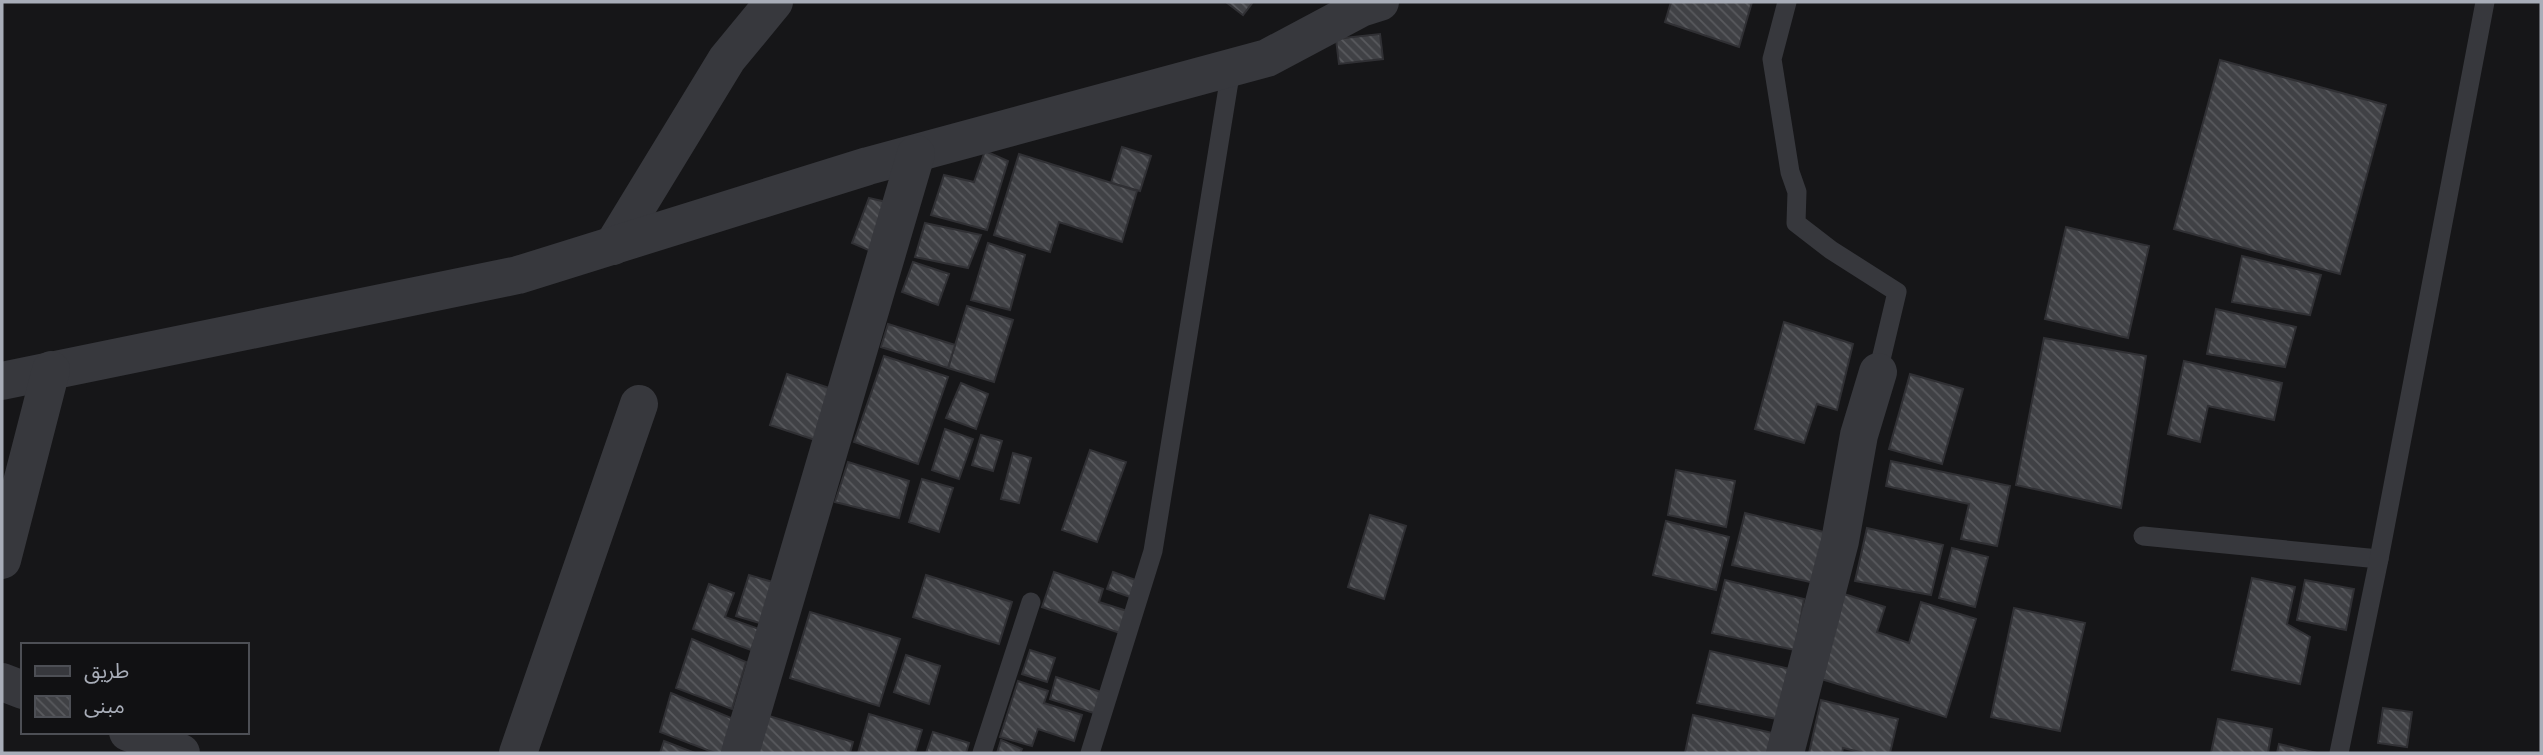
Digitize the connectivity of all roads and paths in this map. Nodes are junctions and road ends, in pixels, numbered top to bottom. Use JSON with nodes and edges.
{"nodes":[{"id":1,"x":774,"y":2,"type":"edge"},
{"id":2,"x":1380,"y":2,"type":"edge"},
{"id":3,"x":1787,"y":2,"type":"edge"},
{"id":4,"x":2485,"y":2,"type":"edge"},
{"id":5,"x":1231,"y":69,"type":"junction"},
{"id":6,"x":916,"y":154,"type":"junction"},
{"id":7,"x":613,"y":246,"type":"junction"},
{"id":8,"x":51,"y":370,"type":"junction"},
{"id":9,"x":1878,"y":372,"type":"joint"},
{"id":10,"x":2,"y":381,"type":"edge"},
{"id":11,"x":639,"y":404,"type":"dead end"},
{"id":12,"x":2143,"y":536,"type":"dead end"},
{"id":13,"x":2379,"y":559,"type":"junction"},
{"id":14,"x":2,"y":560,"type":"edge"},
{"id":15,"x":1031,"y":602,"type":"dead end"},
{"id":16,"x":2,"y":682,"type":"edge"},
{"id":17,"x":21,"y":689,"type":"edge"},
{"id":18,"x":133,"y":734,"type":"edge"},
{"id":19,"x":181,"y":753,"type":"edge"},
{"id":20,"x":518,"y":753,"type":"edge"},
{"id":21,"x":740,"y":753,"type":"edge"},
{"id":22,"x":982,"y":753,"type":"edge"},
{"id":23,"x":1090,"y":753,"type":"edge"},
{"id":24,"x":1785,"y":753,"type":"edge"},
{"id":25,"x":2339,"y":753,"type":"edge"}],
"edges":[{"from":1,"to":7,"type":"street"},
{"from":2,"to":5,"type":"street"},
{"from":3,"to":9,"type":"lane"},
{"from":4,"to":13,"type":"lane"},
{"from":5,"to":6,"type":"street"},
{"from":5,"to":23,"type":"lane"},
{"from":6,"to":7,"type":"street"},
{"from":6,"to":21,"type":"street"},
{"from":7,"to":8,"type":"street"},
{"from":8,"to":10,"type":"street"},
{"from":8,"to":14,"type":"street"},
{"from":9,"to":24,"type":"street"},
{"from":11,"to":20,"type":"street"},
{"from":12,"to":13,"type":"lane"},
{"from":13,"to":25,"type":"lane"},
{"from":15,"to":22,"type":"lane"},
{"from":16,"to":17,"type":"street"},
{"from":18,"to":19,"type":"street"}]}
